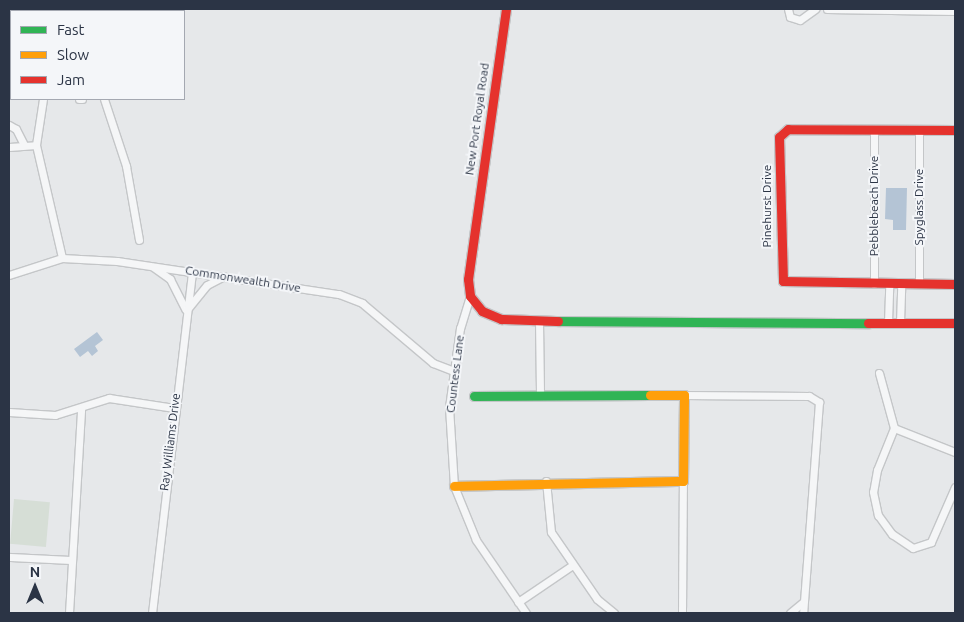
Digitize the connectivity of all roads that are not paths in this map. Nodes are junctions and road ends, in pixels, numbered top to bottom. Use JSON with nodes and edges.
{"nodes":[{"id":1,"x":506,"y":9,"type":"edge"},
{"id":2,"x":788,"y":9,"type":"edge"},
{"id":3,"x":815,"y":9,"type":"edge"},
{"id":4,"x":827,"y":9,"type":"edge"},
{"id":5,"x":955,"y":11,"type":"edge"},
{"id":6,"x":43,"y":100,"type":"edge"},
{"id":7,"x":104,"y":100,"type":"edge"},
{"id":8,"x":9,"y":125,"type":"edge"},
{"id":9,"x":874,"y":129,"type":"junction"},
{"id":10,"x":919,"y":130,"type":"junction"},
{"id":11,"x":955,"y":130,"type":"edge"},
{"id":12,"x":24,"y":145,"type":"junction"},
{"id":13,"x":36,"y":145,"type":"junction"},
{"id":14,"x":9,"y":147,"type":"edge"},
{"id":15,"x":139,"y":240,"type":"dead end"},
{"id":16,"x":62,"y":258,"type":"junction"},
{"id":17,"x":152,"y":266,"type":"junction"},
{"id":18,"x":192,"y":271,"type":"junction"},
{"id":19,"x":9,"y":275,"type":"edge"},
{"id":20,"x":224,"y":276,"type":"junction"},
{"id":21,"x":874,"y":284,"type":"junction"},
{"id":22,"x":889,"y":284,"type":"junction"},
{"id":23,"x":901,"y":284,"type":"junction"},
{"id":24,"x":919,"y":284,"type":"junction"},
{"id":25,"x":955,"y":284,"type":"edge"},
{"id":26,"x":470,"y":296,"type":"junction"},
{"id":27,"x":186,"y":312,"type":"junction"},
{"id":28,"x":539,"y":321,"type":"junction"},
{"id":29,"x":888,"y":322,"type":"junction"},
{"id":30,"x":900,"y":322,"type":"junction"},
{"id":31,"x":955,"y":323,"type":"edge"},
{"id":32,"x":454,"y":371,"type":"junction"},
{"id":33,"x":879,"y":373,"type":"dead end"},
{"id":34,"x":684,"y":395,"type":"junction"},
{"id":35,"x":474,"y":396,"type":"dead end"},
{"id":36,"x":540,"y":396,"type":"junction"},
{"id":37,"x":81,"y":408,"type":"junction"},
{"id":38,"x":174,"y":408,"type":"junction"},
{"id":39,"x":9,"y":412,"type":"edge"},
{"id":40,"x":894,"y":428,"type":"junction"},
{"id":41,"x":955,"y":452,"type":"edge"},
{"id":42,"x":546,"y":480,"type":"junction"},
{"id":43,"x":683,"y":482,"type":"junction"},
{"id":44,"x":454,"y":486,"type":"junction"},
{"id":45,"x":955,"y":487,"type":"edge"},
{"id":46,"x":9,"y":556,"type":"edge"},
{"id":47,"x":72,"y":560,"type":"junction"},
{"id":48,"x":571,"y":566,"type":"junction"},
{"id":49,"x":518,"y":602,"type":"junction"},
{"id":50,"x":804,"y":602,"type":"junction"},
{"id":51,"x":69,"y":613,"type":"edge"},
{"id":52,"x":152,"y":613,"type":"edge"},
{"id":53,"x":526,"y":613,"type":"edge"},
{"id":54,"x":614,"y":613,"type":"edge"},
{"id":55,"x":682,"y":613,"type":"edge"},
{"id":56,"x":790,"y":613,"type":"edge"},
{"id":57,"x":802,"y":613,"type":"edge"}],
"edges":[{"from":1,"to":26,"type":"street","name":"New Port Royal Road"},
{"from":2,"to":3,"type":"street"},
{"from":4,"to":5,"type":"street"},
{"from":6,"to":13,"type":"street"},
{"from":7,"to":15,"type":"street"},
{"from":8,"to":12,"type":"street"},
{"from":9,"to":10,"type":"street","name":"Pinehurst Drive"},
{"from":9,"to":21,"type":"street","name":"Pebblebeach Drive"},
{"from":9,"to":21,"type":"street","name":"Pinehurst Drive"},
{"from":10,"to":11,"type":"street","name":"Pinehurst Drive"},
{"from":10,"to":24,"type":"street","name":"Spyglass Drive"},
{"from":12,"to":13,"type":"street"},
{"from":12,"to":14,"type":"street"},
{"from":13,"to":16,"type":"street"},
{"from":16,"to":17,"type":"street","name":"Commonwealth Drive"},
{"from":16,"to":19,"type":"street","name":"Commonwealth Drive"},
{"from":17,"to":18,"type":"street","name":"Commonwealth Drive"},
{"from":17,"to":27,"type":"street"},
{"from":18,"to":20,"type":"street","name":"Commonwealth Drive"},
{"from":18,"to":27,"type":"street","name":"Ray Williams Drive"},
{"from":20,"to":27,"type":"street"},
{"from":20,"to":32,"type":"street","name":"Commonwealth Drive"},
{"from":21,"to":22,"type":"street","name":"Pinehurst Drive"},
{"from":22,"to":23,"type":"street","name":"Pinehurst Drive"},
{"from":22,"to":29,"type":"street"},
{"from":23,"to":24,"type":"street","name":"Pinehurst Drive"},
{"from":23,"to":30,"type":"street"},
{"from":24,"to":25,"type":"street","name":"Pinehurst Drive"},
{"from":26,"to":28,"type":"street"},
{"from":26,"to":32,"type":"street","name":"Countess Lane"},
{"from":27,"to":38,"type":"street","name":"Ray Williams Drive"},
{"from":28,"to":29,"type":"street"},
{"from":28,"to":36,"type":"street"},
{"from":29,"to":30,"type":"street"},
{"from":30,"to":31,"type":"street"},
{"from":32,"to":44,"type":"street","name":"Countess Lane"},
{"from":33,"to":40,"type":"street"},
{"from":34,"to":36,"type":"street"},
{"from":34,"to":43,"type":"street"},
{"from":34,"to":50,"type":"street"},
{"from":35,"to":36,"type":"street"},
{"from":37,"to":38,"type":"street"},
{"from":37,"to":39,"type":"street"},
{"from":37,"to":47,"type":"street"},
{"from":38,"to":52,"type":"street","name":"Ray Williams Drive"},
{"from":40,"to":41,"type":"street"},
{"from":40,"to":45,"type":"street"},
{"from":42,"to":43,"type":"street"},
{"from":42,"to":44,"type":"street"},
{"from":42,"to":48,"type":"street"},
{"from":43,"to":55,"type":"street"},
{"from":44,"to":49,"type":"street","name":"Countess Lane"},
{"from":46,"to":47,"type":"street"},
{"from":47,"to":51,"type":"street"},
{"from":48,"to":49,"type":"street"},
{"from":48,"to":54,"type":"street"},
{"from":49,"to":53,"type":"street","name":"Countess Lane"},
{"from":50,"to":56,"type":"street"},
{"from":50,"to":57,"type":"street"}]}
